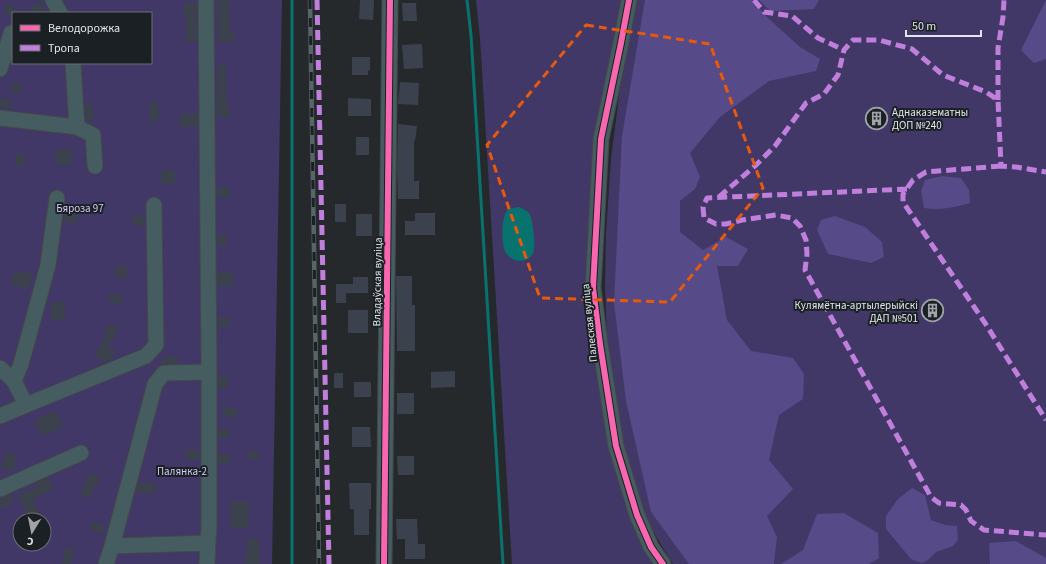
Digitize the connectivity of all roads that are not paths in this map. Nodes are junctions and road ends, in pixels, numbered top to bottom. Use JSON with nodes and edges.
{"nodes":[{"id":1,"x":53,"y":0,"type":"edge"},
{"id":2,"x":206,"y":0,"type":"edge"},
{"id":3,"x":390,"y":0,"type":"edge"},
{"id":4,"x":628,"y":0,"type":"edge"},
{"id":5,"x":59,"y":12,"type":"edge"},
{"id":6,"x":8,"y":30,"type":"edge"},
{"id":7,"x":73,"y":64,"type":"edge"},
{"id":8,"x":0,"y":69,"type":"edge"},
{"id":9,"x":0,"y":118,"type":"edge"},
{"id":10,"x":77,"y":127,"type":"junction"},
{"id":11,"x":95,"y":166,"type":"dead end"},
{"id":12,"x":57,"y":198,"type":"dead end"},
{"id":13,"x":154,"y":204,"type":"dead end"},
{"id":14,"x":0,"y":368,"type":"edge"},
{"id":15,"x":209,"y":372,"type":"junction"},
{"id":16,"x":14,"y":381,"type":"junction"},
{"id":17,"x":26,"y":405,"type":"junction"},
{"id":18,"x":0,"y":416,"type":"edge"},
{"id":19,"x":81,"y":453,"type":"dead end"},
{"id":20,"x":0,"y":489,"type":"edge"},
{"id":21,"x":208,"y":543,"type":"junction"},
{"id":22,"x":112,"y":546,"type":"junction"},
{"id":23,"x":106,"y":564,"type":"edge"},
{"id":24,"x":207,"y":564,"type":"edge"},
{"id":25,"x":384,"y":564,"type":"edge"},
{"id":26,"x":663,"y":564,"type":"edge"}],
"edges":[{"from":1,"to":5,"type":"street"},
{"from":2,"to":15,"type":"street"},
{"from":3,"to":25,"type":"street","name":"Владаўская вуліца"},
{"from":4,"to":26,"type":"street","name":"Палеская вуліца"},
{"from":6,"to":8,"type":"street"},
{"from":7,"to":10,"type":"street"},
{"from":9,"to":10,"type":"street"},
{"from":10,"to":11,"type":"street"},
{"from":12,"to":16,"type":"street"},
{"from":13,"to":17,"type":"street"},
{"from":14,"to":16,"type":"street"},
{"from":15,"to":21,"type":"street"},
{"from":15,"to":22,"type":"street"},
{"from":16,"to":17,"type":"street"},
{"from":17,"to":18,"type":"street"},
{"from":19,"to":20,"type":"street"},
{"from":21,"to":22,"type":"street"},
{"from":21,"to":24,"type":"street"},
{"from":22,"to":23,"type":"street"}]}
